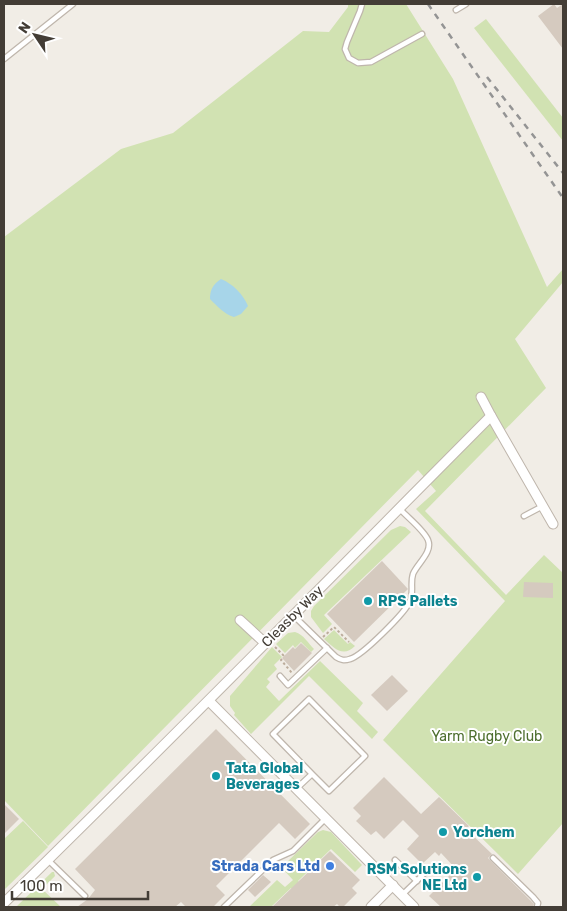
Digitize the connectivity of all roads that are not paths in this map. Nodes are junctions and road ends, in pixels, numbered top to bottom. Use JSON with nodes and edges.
{"nodes":[{"id":1,"x":73,"y":4,"type":"edge"},
{"id":2,"x":362,"y":4,"type":"edge"},
{"id":3,"x":466,"y":4,"type":"edge"},
{"id":4,"x":456,"y":10,"type":"dead end"},
{"id":5,"x":422,"y":34,"type":"dead end"},
{"id":6,"x":4,"y":59,"type":"edge"},
{"id":7,"x":481,"y":397,"type":"dead end"},
{"id":8,"x":491,"y":416,"type":"junction"},
{"id":9,"x":543,"y":506,"type":"junction"},
{"id":10,"x":399,"y":508,"type":"junction"},
{"id":11,"x":524,"y":516,"type":"dead end"},
{"id":12,"x":553,"y":524,"type":"dead end"},
{"id":13,"x":293,"y":615,"type":"junction"},
{"id":14,"x":240,"y":620,"type":"dead end"},
{"id":15,"x":269,"y":643,"type":"junction"},
{"id":16,"x":327,"y":648,"type":"junction"},
{"id":17,"x":280,"y":676,"type":"dead end"},
{"id":18,"x":208,"y":701,"type":"junction"},
{"id":19,"x":312,"y":774,"type":"junction"},
{"id":20,"x":296,"y":788,"type":"junction"},
{"id":21,"x":326,"y":818,"type":"junction"},
{"id":22,"x":494,"y":858,"type":"dead end"},
{"id":23,"x":48,"y":860,"type":"junction"},
{"id":24,"x":395,"y":860,"type":"dead end"},
{"id":25,"x":430,"y":868,"type":"dead end"},
{"id":26,"x":417,"y":881,"type":"junction"},
{"id":27,"x":393,"y":885,"type":"junction"},
{"id":28,"x":402,"y":895,"type":"junction"},
{"id":29,"x":85,"y":896,"type":"dead end"},
{"id":30,"x":4,"y":903,"type":"edge"},
{"id":31,"x":224,"y":907,"type":"edge"},
{"id":32,"x":371,"y":907,"type":"edge"},
{"id":33,"x":414,"y":907,"type":"edge"},
{"id":34,"x":538,"y":907,"type":"edge"}],
"edges":[{"from":1,"to":6,"type":"lane"},
{"from":2,"to":5,"type":"lane"},
{"from":3,"to":4,"type":"lane"},
{"from":7,"to":8,"type":"street"},
{"from":8,"to":9,"type":"street"},
{"from":8,"to":10,"type":"street","name":"Cleasby Way"},
{"from":9,"to":11,"type":"lane"},
{"from":9,"to":12,"type":"street"},
{"from":10,"to":13,"type":"street","name":"Cleasby Way"},
{"from":10,"to":16,"type":"lane"},
{"from":13,"to":15,"type":"street","name":"Cleasby Way"},
{"from":13,"to":16,"type":"lane"},
{"from":14,"to":15,"type":"street"},
{"from":15,"to":18,"type":"street","name":"Cleasby Way"},
{"from":16,"to":17,"type":"lane"},
{"from":18,"to":20,"type":"street"},
{"from":18,"to":23,"type":"street","name":"Cleasby Way"},
{"from":19,"to":19,"type":"lane"},
{"from":19,"to":20,"type":"lane"},
{"from":20,"to":21,"type":"street"},
{"from":21,"to":27,"type":"street"},
{"from":21,"to":31,"type":"lane"},
{"from":22,"to":34,"type":"lane"},
{"from":23,"to":29,"type":"lane"},
{"from":23,"to":30,"type":"street","name":"Cleasby Way"},
{"from":24,"to":26,"type":"lane"},
{"from":25,"to":26,"type":"lane"},
{"from":26,"to":28,"type":"lane"},
{"from":27,"to":28,"type":"street"},
{"from":27,"to":32,"type":"street"},
{"from":28,"to":33,"type":"street"}]}
